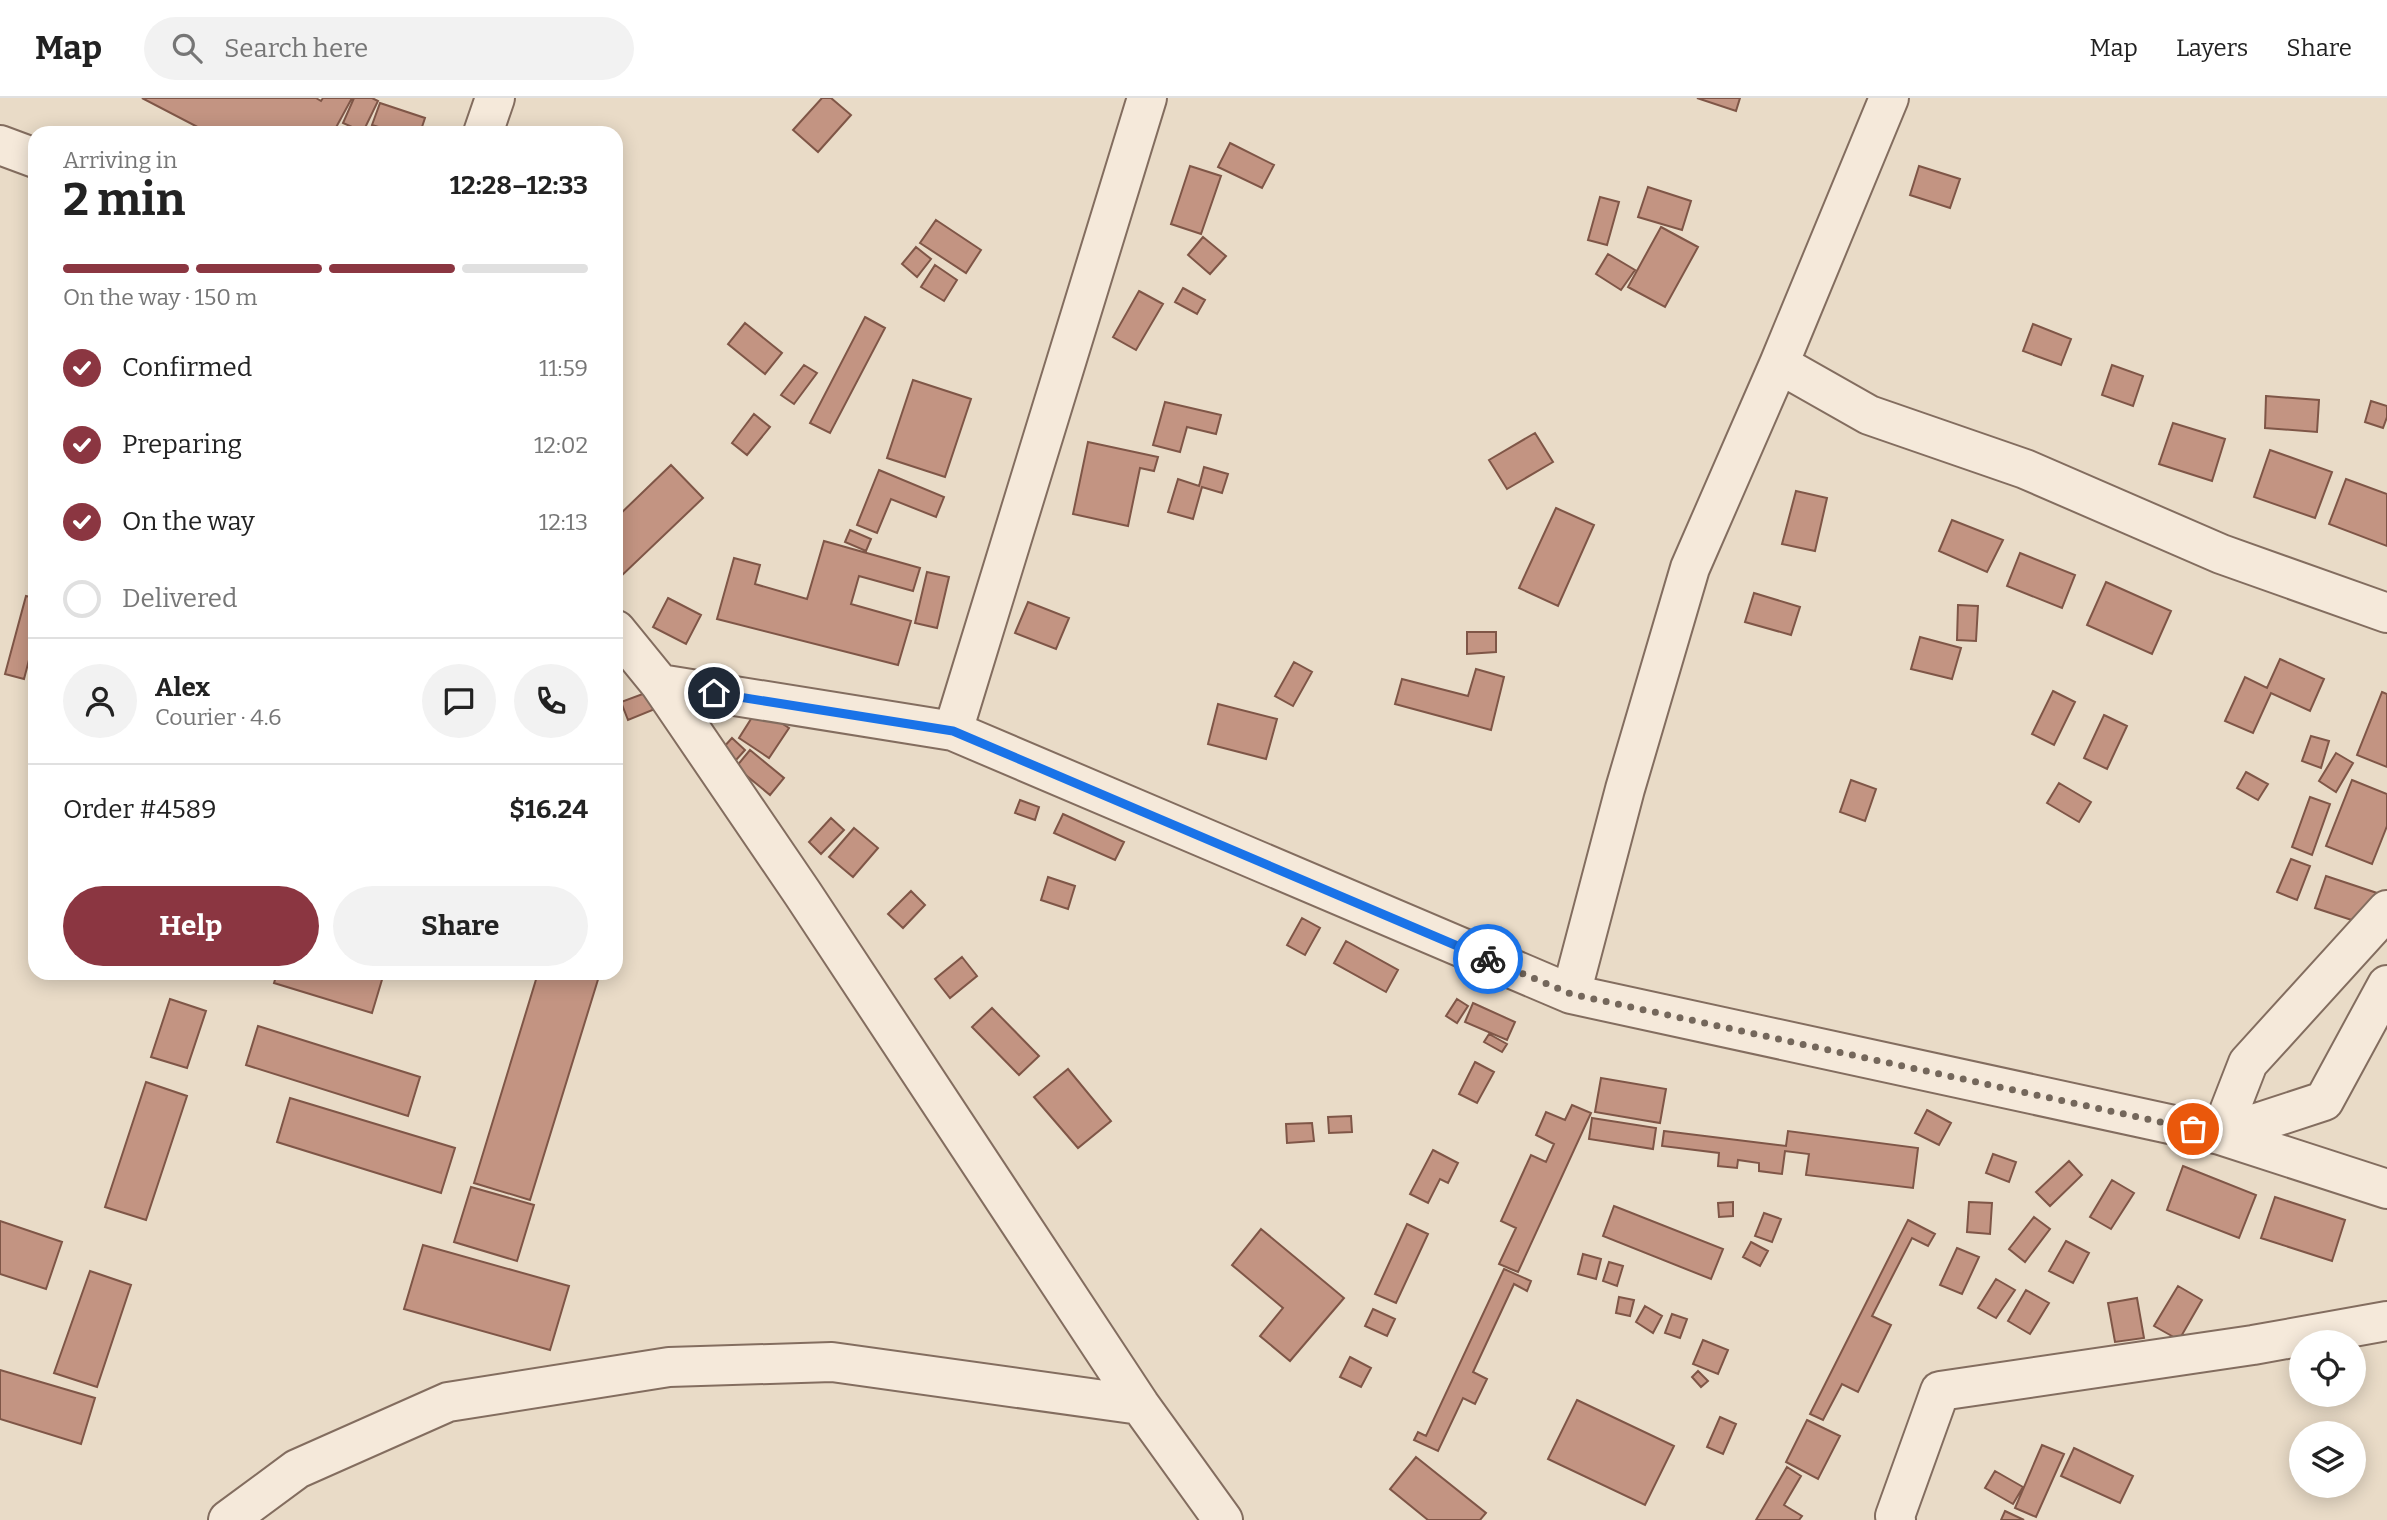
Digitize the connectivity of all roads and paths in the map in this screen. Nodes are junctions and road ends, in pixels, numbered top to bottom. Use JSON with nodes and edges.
{"nodes":[{"id":1,"x":495,"y":98,"type":"edge"},
{"id":2,"x":1147,"y":98,"type":"edge"},
{"id":3,"x":1889,"y":98,"type":"edge"},
{"id":4,"x":485,"y":126,"type":"edge"},
{"id":5,"x":0,"y":145,"type":"edge"},
{"id":6,"x":28,"y":155,"type":"edge"},
{"id":7,"x":1779,"y":364,"type":"junction"},
{"id":8,"x":2387,"y":612,"type":"edge"},
{"id":9,"x":623,"y":639,"type":"edge"},
{"id":10,"x":660,"y":684,"type":"junction"},
{"id":11,"x":953,"y":731,"type":"junction"},
{"id":12,"x":2387,"y":910,"type":"edge"},
{"id":13,"x":2387,"y":985,"type":"edge"},
{"id":14,"x":1571,"y":994,"type":"junction"},
{"id":15,"x":2220,"y":1135,"type":"junction"},
{"id":16,"x":2387,"y":1187,"type":"edge"},
{"id":17,"x":2387,"y":1321,"type":"edge"},
{"id":18,"x":1140,"y":1405,"type":"junction"},
{"id":19,"x":228,"y":1520,"type":"edge"},
{"id":20,"x":1223,"y":1520,"type":"edge"},
{"id":21,"x":1896,"y":1520,"type":"edge"}],
"edges":[{"from":1,"to":4,"type":"street"},
{"from":2,"to":11,"type":"street"},
{"from":3,"to":7,"type":"street"},
{"from":5,"to":6,"type":"street"},
{"from":7,"to":8,"type":"street"},
{"from":7,"to":14,"type":"street"},
{"from":9,"to":10,"type":"street"},
{"from":10,"to":11,"type":"street"},
{"from":10,"to":18,"type":"street"},
{"from":11,"to":14,"type":"street"},
{"from":12,"to":15,"type":"street"},
{"from":13,"to":15,"type":"street"},
{"from":14,"to":15,"type":"street"},
{"from":15,"to":16,"type":"street"},
{"from":17,"to":21,"type":"street"},
{"from":18,"to":19,"type":"street"},
{"from":18,"to":20,"type":"street"}]}
